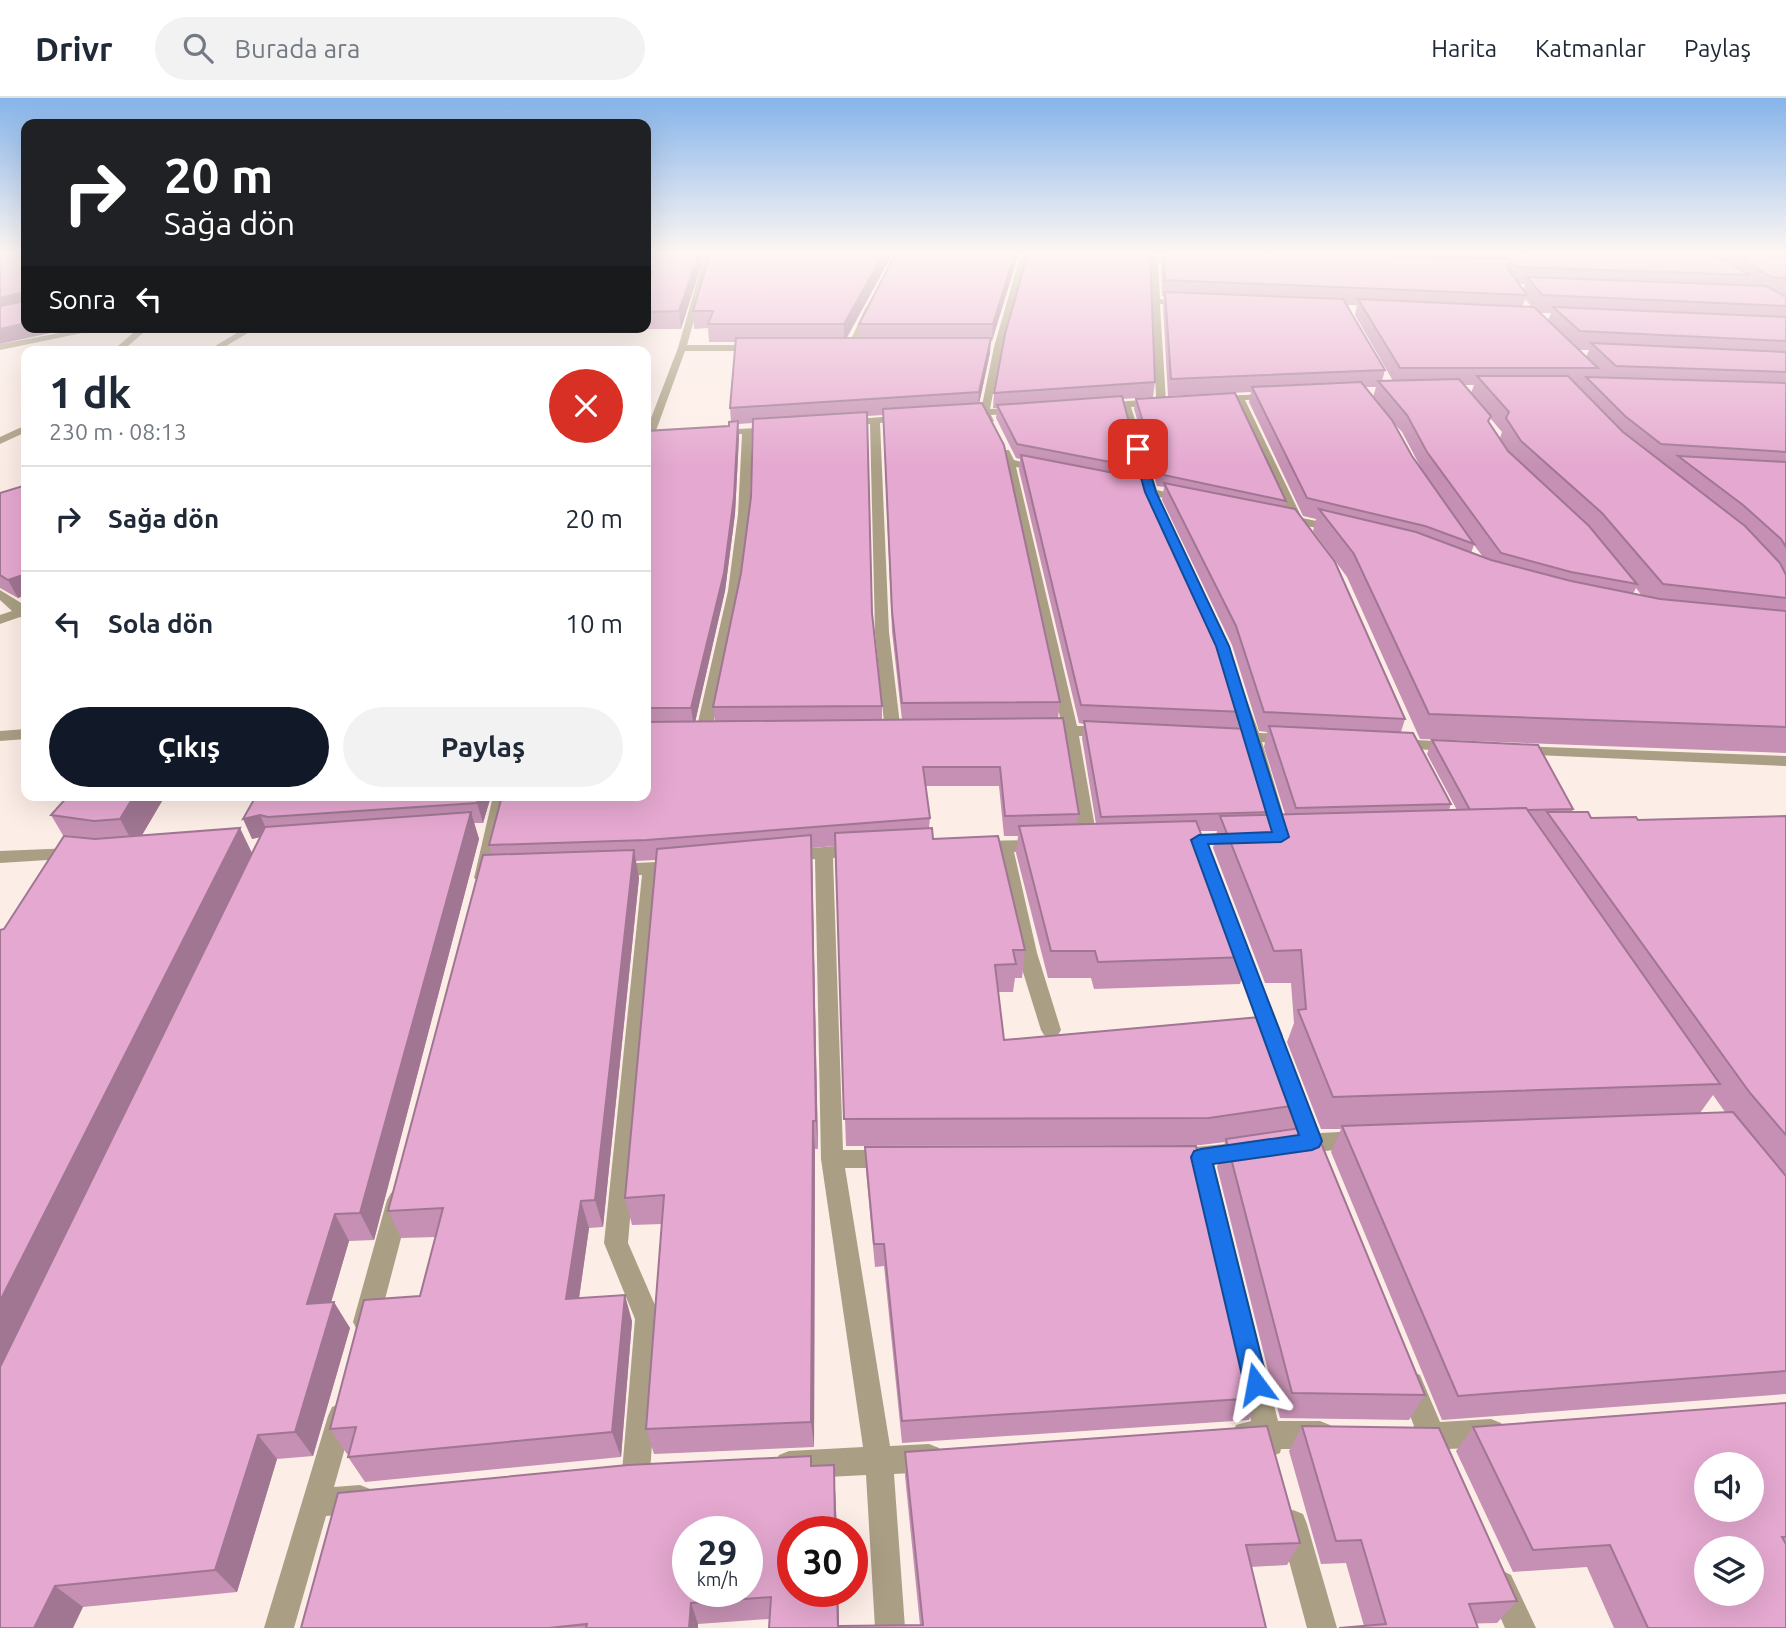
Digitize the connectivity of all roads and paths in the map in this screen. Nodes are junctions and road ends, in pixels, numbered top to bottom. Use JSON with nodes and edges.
{"nodes":[{"id":1,"x":689,"y":324,"type":"edge"},
{"id":2,"x":861,"y":324,"type":"edge"},
{"id":3,"x":1004,"y":324,"type":"edge"},
{"id":4,"x":1157,"y":324,"type":"edge"},
{"id":5,"x":75,"y":333,"type":"edge"},
{"id":6,"x":138,"y":333,"type":"edge"},
{"id":7,"x":243,"y":333,"type":"edge"},
{"id":8,"x":122,"y":346,"type":"edge"},
{"id":9,"x":220,"y":346,"type":"edge"},
{"id":10,"x":998,"y":346,"type":"junction"},
{"id":11,"x":0,"y":347,"type":"edge"},
{"id":12,"x":984,"y":347,"type":"edge"},
{"id":13,"x":682,"y":348,"type":"junction"},
{"id":14,"x":771,"y":348,"type":"edge"},
{"id":15,"x":836,"y":348,"type":"edge"},
{"id":16,"x":849,"y":348,"type":"junction"},
{"id":17,"x":863,"y":348,"type":"edge"},
{"id":18,"x":1280,"y":396,"type":"edge"},
{"id":19,"x":1239,"y":398,"type":"junction"},
{"id":20,"x":1200,"y":400,"type":"edge"},
{"id":21,"x":1174,"y":401,"type":"edge"},
{"id":22,"x":1161,"y":402,"type":"junction"},
{"id":23,"x":1126,"y":405,"type":"junction"},
{"id":24,"x":1087,"y":407,"type":"edge"},
{"id":25,"x":1037,"y":410,"type":"edge"},
{"id":26,"x":985,"y":412,"type":"junction"},
{"id":27,"x":957,"y":414,"type":"edge"},
{"id":28,"x":916,"y":417,"type":"edge"},
{"id":29,"x":876,"y":421,"type":"junction"},
{"id":30,"x":837,"y":424,"type":"edge"},
{"id":31,"x":651,"y":428,"type":"edge"},
{"id":32,"x":786,"y":428,"type":"edge"},
{"id":33,"x":21,"y":430,"type":"edge"},
{"id":34,"x":747,"y":431,"type":"junction"},
{"id":35,"x":705,"y":433,"type":"edge"},
{"id":36,"x":663,"y":435,"type":"edge"},
{"id":37,"x":651,"y":436,"type":"edge"},
{"id":38,"x":0,"y":441,"type":"edge"},
{"id":39,"x":1010,"y":462,"type":"junction"},
{"id":40,"x":1061,"y":473,"type":"edge"},
{"id":41,"x":1112,"y":484,"type":"edge"},
{"id":42,"x":1150,"y":492,"type":"junction"},
{"id":43,"x":1199,"y":503,"type":"edge"},
{"id":44,"x":1267,"y":514,"type":"edge"},
{"id":45,"x":1162,"y":516,"type":"edge"},
{"id":46,"x":1294,"y":519,"type":"junction"},
{"id":47,"x":1346,"y":532,"type":"edge"},
{"id":48,"x":1309,"y":539,"type":"edge"},
{"id":49,"x":0,"y":594,"type":"edge"},
{"id":50,"x":21,"y":609,"type":"edge"},
{"id":51,"x":1206,"y":610,"type":"edge"},
{"id":52,"x":21,"y":613,"type":"edge"},
{"id":53,"x":0,"y":620,"type":"edge"},
{"id":54,"x":1070,"y":730,"type":"junction"},
{"id":55,"x":1030,"y":731,"type":"edge"},
{"id":56,"x":1122,"y":732,"type":"edge"},
{"id":57,"x":893,"y":733,"type":"edge"},
{"id":58,"x":21,"y":734,"type":"edge"},
{"id":59,"x":703,"y":735,"type":"edge"},
{"id":60,"x":1214,"y":735,"type":"edge"},
{"id":61,"x":0,"y":736,"type":"edge"},
{"id":62,"x":1253,"y":737,"type":"junction"},
{"id":63,"x":1306,"y":739,"type":"edge"},
{"id":64,"x":1409,"y":739,"type":"junction"},
{"id":65,"x":1385,"y":744,"type":"edge"},
{"id":66,"x":1465,"y":748,"type":"edge"},
{"id":67,"x":1505,"y":750,"type":"edge"},
{"id":68,"x":1786,"y":761,"type":"edge"},
{"id":69,"x":1423,"y":767,"type":"edge"},
{"id":70,"x":498,"y":801,"type":"edge"},
{"id":71,"x":1199,"y":840,"type":"junction"},
{"id":72,"x":1158,"y":841,"type":"edge"},
{"id":73,"x":964,"y":847,"type":"edge"},
{"id":74,"x":1004,"y":847,"type":"junction"},
{"id":75,"x":872,"y":849,"type":"edge"},
{"id":76,"x":824,"y":853,"type":"junction"},
{"id":77,"x":69,"y":854,"type":"junction"},
{"id":78,"x":97,"y":856,"type":"edge"},
{"id":79,"x":0,"y":857,"type":"edge"},
{"id":80,"x":771,"y":858,"type":"edge"},
{"id":81,"x":691,"y":865,"type":"edge"},
{"id":82,"x":1209,"y":866,"type":"edge"},
{"id":83,"x":651,"y":869,"type":"junction"},
{"id":84,"x":595,"y":871,"type":"edge"},
{"id":85,"x":54,"y":876,"type":"edge"},
{"id":86,"x":477,"y":901,"type":"edge"},
{"id":87,"x":1228,"y":918,"type":"edge"},
{"id":88,"x":1051,"y":1030,"type":"dead end"},
{"id":89,"x":1380,"y":1139,"type":"edge"},
{"id":90,"x":1312,"y":1141,"type":"junction"},
{"id":91,"x":1201,"y":1157,"type":"junction"},
{"id":92,"x":1147,"y":1158,"type":"edge"},
{"id":93,"x":832,"y":1159,"type":"junction"},
{"id":94,"x":914,"y":1159,"type":"edge"},
{"id":95,"x":1322,"y":1167,"type":"edge"},
{"id":96,"x":403,"y":1182,"type":"edge"},
{"id":97,"x":361,"y":1343,"type":"edge"},
{"id":98,"x":1401,"y":1360,"type":"edge"},
{"id":99,"x":346,"y":1396,"type":"edge"},
{"id":100,"x":1514,"y":1431,"type":"edge"},
{"id":101,"x":1268,"y":1434,"type":"junction"},
{"id":102,"x":1350,"y":1436,"type":"edge"},
{"id":103,"x":1391,"y":1436,"type":"edge"},
{"id":104,"x":1226,"y":1437,"type":"edge"},
{"id":105,"x":1438,"y":1449,"type":"junction"},
{"id":106,"x":949,"y":1456,"type":"edge"},
{"id":107,"x":880,"y":1461,"type":"junction"},
{"id":108,"x":758,"y":1466,"type":"edge"},
{"id":109,"x":1279,"y":1472,"type":"edge"},
{"id":110,"x":608,"y":1474,"type":"edge"},
{"id":111,"x":387,"y":1496,"type":"edge"},
{"id":112,"x":1286,"y":1498,"type":"edge"},
{"id":113,"x":318,"y":1503,"type":"junction"},
{"id":114,"x":1494,"y":1568,"type":"edge"},
{"id":115,"x":279,"y":1628,"type":"edge"},
{"id":116,"x":890,"y":1628,"type":"edge"},
{"id":117,"x":1322,"y":1628,"type":"edge"},
{"id":118,"x":1521,"y":1628,"type":"edge"}],
"edges":[{"from":1,"to":13,"type":"street"},
{"from":2,"to":16,"type":"street"},
{"from":3,"to":10,"type":"street"},
{"from":4,"to":22,"type":"street"},
{"from":5,"to":11,"type":"street"},
{"from":6,"to":8,"type":"street"},
{"from":7,"to":9,"type":"street"},
{"from":10,"to":12,"type":"street"},
{"from":10,"to":26,"type":"street"},
{"from":13,"to":14,"type":"street"},
{"from":13,"to":31,"type":"street"},
{"from":15,"to":16,"type":"street"},
{"from":16,"to":17,"type":"street"},
{"from":18,"to":19,"type":"street"},
{"from":19,"to":20,"type":"street"},
{"from":19,"to":46,"type":"street"},
{"from":21,"to":22,"type":"street"},
{"from":22,"to":23,"type":"street"},
{"from":23,"to":24,"type":"street"},
{"from":23,"to":42,"type":"street"},
{"from":25,"to":26,"type":"street"},
{"from":26,"to":27,"type":"street"},
{"from":26,"to":39,"type":"street"},
{"from":28,"to":29,"type":"street"},
{"from":29,"to":30,"type":"street"},
{"from":29,"to":57,"type":"street"},
{"from":32,"to":34,"type":"street"},
{"from":33,"to":38,"type":"street"},
{"from":34,"to":35,"type":"street"},
{"from":34,"to":59,"type":"street"},
{"from":36,"to":37,"type":"street"},
{"from":39,"to":40,"type":"street"},
{"from":39,"to":54,"type":"street"},
{"from":41,"to":42,"type":"street"},
{"from":42,"to":43,"type":"street"},
{"from":42,"to":45,"type":"street"},
{"from":44,"to":46,"type":"street"},
{"from":46,"to":47,"type":"street"},
{"from":46,"to":48,"type":"street"},
{"from":49,"to":50,"type":"street"},
{"from":51,"to":62,"type":"street"},
{"from":52,"to":53,"type":"street"},
{"from":54,"to":55,"type":"street"},
{"from":54,"to":56,"type":"street"},
{"from":54,"to":74,"type":"street"},
{"from":58,"to":61,"type":"street"},
{"from":60,"to":62,"type":"street"},
{"from":62,"to":63,"type":"street"},
{"from":62,"to":71,"type":"street"},
{"from":64,"to":65,"type":"street"},
{"from":64,"to":66,"type":"street"},
{"from":64,"to":69,"type":"street"},
{"from":67,"to":68,"type":"street"},
{"from":70,"to":86,"type":"street"},
{"from":71,"to":72,"type":"street"},
{"from":71,"to":82,"type":"street"},
{"from":73,"to":74,"type":"street"},
{"from":74,"to":88,"type":"street"},
{"from":75,"to":76,"type":"street"},
{"from":76,"to":80,"type":"street"},
{"from":76,"to":93,"type":"street"},
{"from":77,"to":78,"type":"street"},
{"from":77,"to":79,"type":"street"},
{"from":77,"to":85,"type":"street"},
{"from":81,"to":83,"type":"street"},
{"from":83,"to":84,"type":"street"},
{"from":83,"to":110,"type":"street"},
{"from":87,"to":90,"type":"street"},
{"from":89,"to":90,"type":"street"},
{"from":90,"to":91,"type":"street"},
{"from":90,"to":95,"type":"street"},
{"from":91,"to":92,"type":"street"},
{"from":91,"to":101,"type":"street"},
{"from":93,"to":94,"type":"street"},
{"from":93,"to":107,"type":"street"},
{"from":96,"to":97,"type":"street"},
{"from":98,"to":105,"type":"street"},
{"from":99,"to":113,"type":"street"},
{"from":100,"to":105,"type":"street"},
{"from":101,"to":102,"type":"street"},
{"from":101,"to":104,"type":"street"},
{"from":101,"to":109,"type":"street"},
{"from":103,"to":105,"type":"street"},
{"from":106,"to":107,"type":"street"},
{"from":107,"to":108,"type":"street"},
{"from":107,"to":116,"type":"street"},
{"from":111,"to":113,"type":"street"},
{"from":112,"to":117,"type":"street"},
{"from":113,"to":115,"type":"street"},
{"from":114,"to":118,"type":"street"}]}
